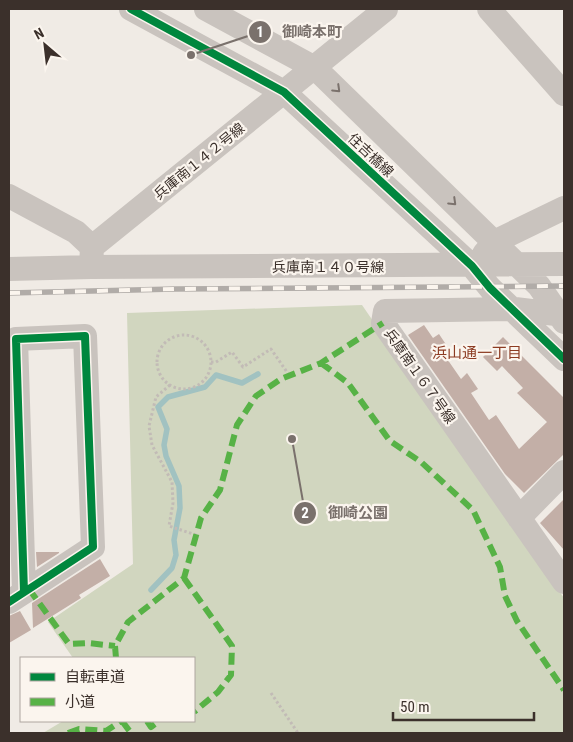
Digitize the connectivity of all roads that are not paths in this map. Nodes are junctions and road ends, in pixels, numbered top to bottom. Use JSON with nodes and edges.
{"nodes":[{"id":1,"x":131,"y":9,"type":"edge"},
{"id":2,"x":206,"y":9,"type":"edge"},
{"id":3,"x":386,"y":9,"type":"edge"},
{"id":4,"x":489,"y":9,"type":"edge"},
{"id":5,"x":315,"y":68,"type":"junction"},
{"id":6,"x":284,"y":92,"type":"junction"},
{"id":7,"x":564,"y":94,"type":"edge"},
{"id":8,"x":9,"y":196,"type":"edge"},
{"id":9,"x":564,"y":208,"type":"edge"},
{"id":10,"x":494,"y":242,"type":"junction"},
{"id":11,"x":92,"y":257,"type":"junction"},
{"id":12,"x":517,"y":264,"type":"junction"},
{"id":13,"x":564,"y":264,"type":"edge"},
{"id":14,"x":472,"y":266,"type":"junction"},
{"id":15,"x":9,"y":269,"type":"edge"},
{"id":16,"x":515,"y":309,"type":"junction"},
{"id":17,"x":562,"y":317,"type":"edge"},
{"id":18,"x":564,"y":359,"type":"edge"},
{"id":19,"x":564,"y":472,"type":"edge"},
{"id":20,"x":519,"y":518,"type":"junction"},
{"id":21,"x":564,"y":582,"type":"edge"},
{"id":22,"x":17,"y":597,"type":"edge"}],
"edges":[{"from":1,"to":6,"type":"street","name":"住吉橋線"},
{"from":2,"to":5,"type":"street","name":"住吉橋線"},
{"from":3,"to":5,"type":"street","name":"兵庫南１４２号線"},
{"from":4,"to":7,"type":"street"},
{"from":5,"to":6,"type":"street","name":"兵庫南１４２号線"},
{"from":5,"to":10,"type":"street","name":"住吉橋線","one_way":true},
{"from":6,"to":11,"type":"street","name":"兵庫南１４２号線"},
{"from":6,"to":14,"type":"street","name":"住吉橋線"},
{"from":8,"to":11,"type":"street"},
{"from":9,"to":10,"type":"street"},
{"from":10,"to":12,"type":"street","name":"住吉橋線"},
{"from":10,"to":14,"type":"street"},
{"from":11,"to":14,"type":"street","name":"兵庫南１４０号線"},
{"from":11,"to":15,"type":"street"},
{"from":12,"to":13,"type":"street","name":"兵庫南１４０号線"},
{"from":12,"to":14,"type":"street","name":"兵庫南１４０号線"},
{"from":12,"to":17,"type":"street","name":"住吉橋線"},
{"from":14,"to":16,"type":"street","name":"住吉橋線"},
{"from":16,"to":17,"type":"street","name":"兵庫南１６７号線"},
{"from":16,"to":18,"type":"street","name":"住吉橋線"},
{"from":16,"to":20,"type":"street","name":"兵庫南１６７号線"},
{"from":19,"to":20,"type":"street"},
{"from":20,"to":21,"type":"street","name":"兵庫南１６７号線"},
{"from":22,"to":22,"type":"street"}]}
